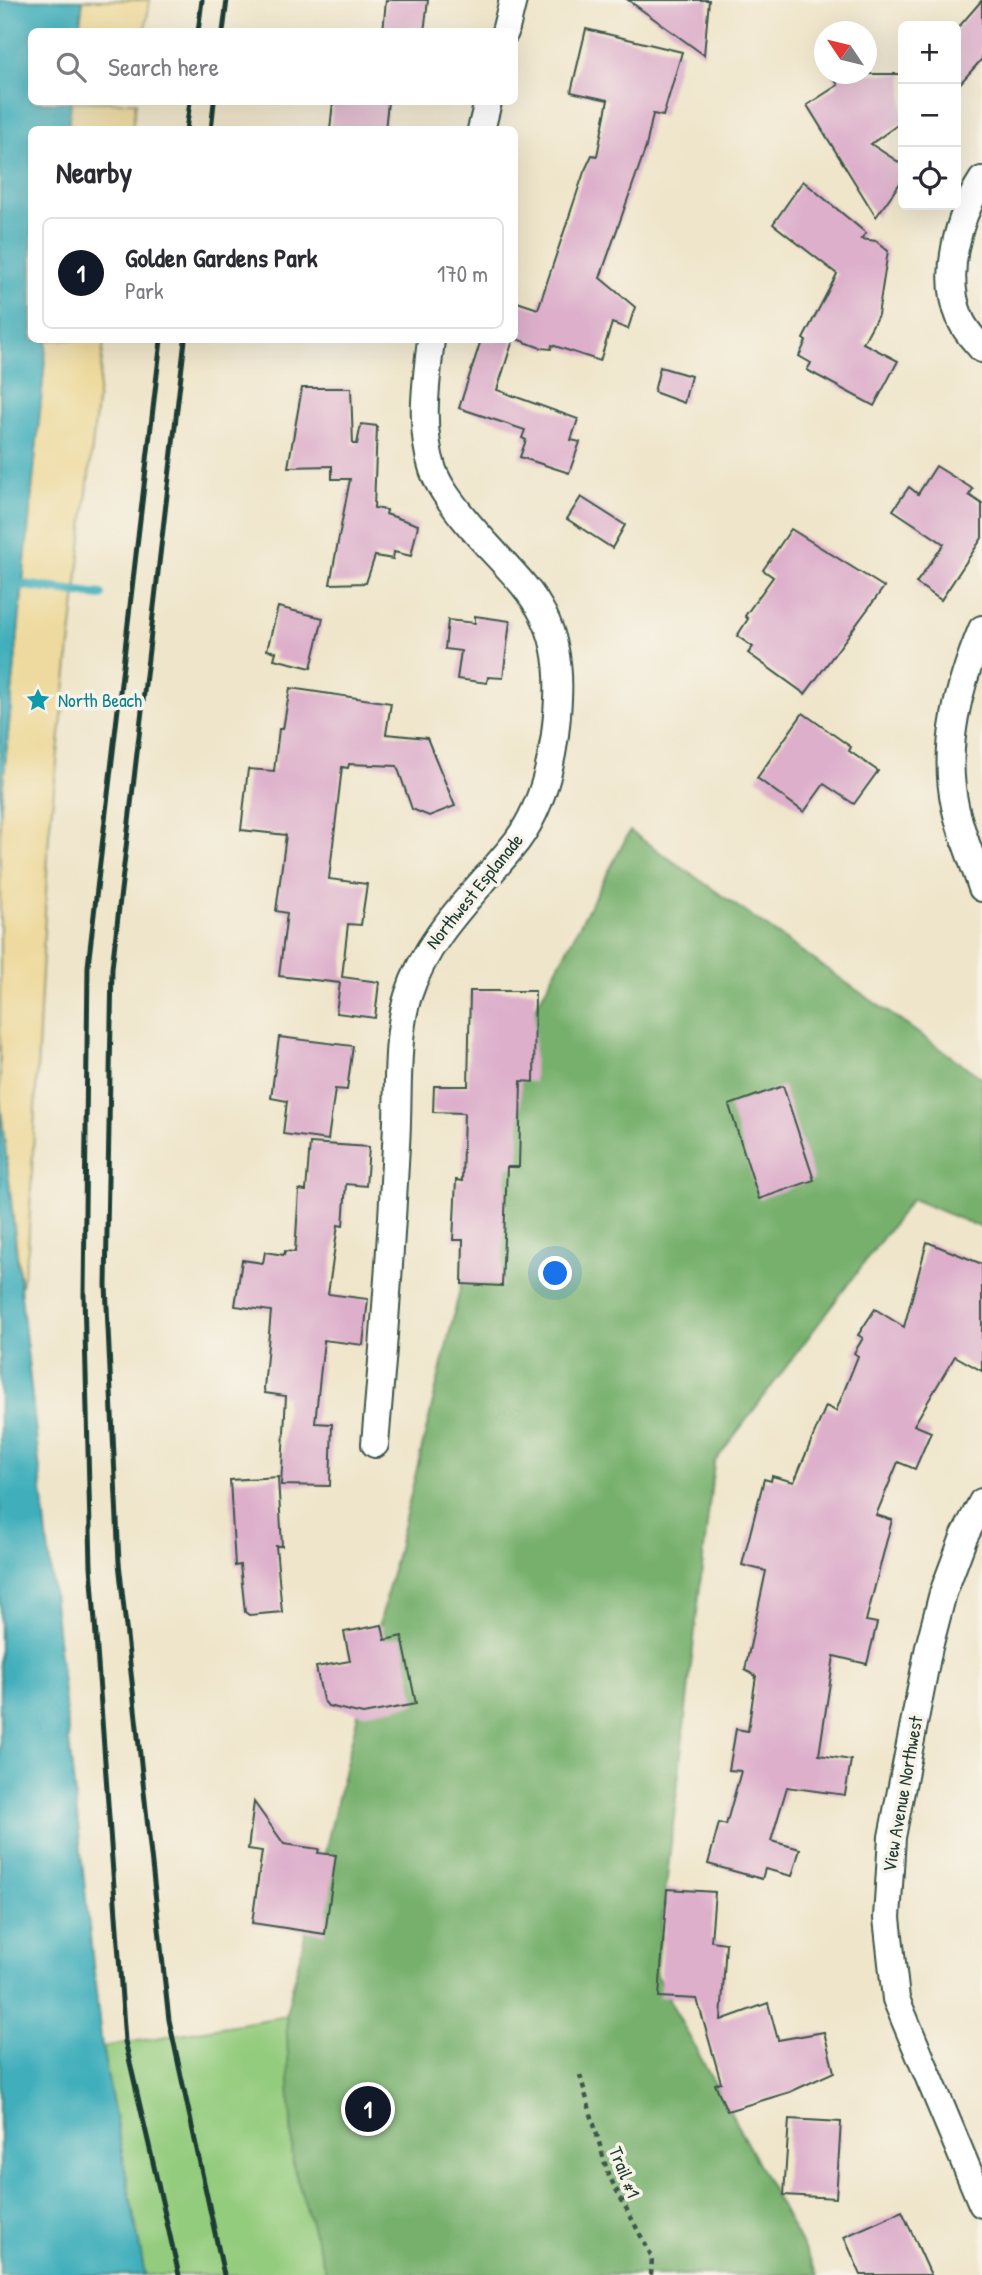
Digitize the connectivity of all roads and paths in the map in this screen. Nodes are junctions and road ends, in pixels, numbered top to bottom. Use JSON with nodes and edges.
{"nodes":[{"id":1,"x":513,"y":0,"type":"edge"},
{"id":2,"x":506,"y":28,"type":"edge"},
{"id":3,"x":487,"y":105,"type":"edge"},
{"id":4,"x":482,"y":126,"type":"edge"},
{"id":5,"x":982,"y":180,"type":"edge"},
{"id":6,"x":431,"y":343,"type":"edge"},
{"id":7,"x":982,"y":349,"type":"edge"},
{"id":8,"x":982,"y":629,"type":"edge"},
{"id":9,"x":982,"y":888,"type":"edge"},
{"id":10,"x":375,"y":1444,"type":"dead end"},
{"id":11,"x":982,"y":1502,"type":"edge"},
{"id":12,"x":580,"y":2075,"type":"dead end"},
{"id":13,"x":982,"y":2204,"type":"edge"},
{"id":14,"x":651,"y":2275,"type":"edge"}],
"edges":[{"from":1,"to":2,"type":"street"},
{"from":3,"to":4,"type":"street"},
{"from":5,"to":7,"type":"street"},
{"from":6,"to":10,"type":"street","name":"Northwest Esplanade"},
{"from":8,"to":9,"type":"street"},
{"from":11,"to":13,"type":"street","name":"View Avenue Northwest"},
{"from":12,"to":14,"type":"path","name":"Trail #1"}]}
